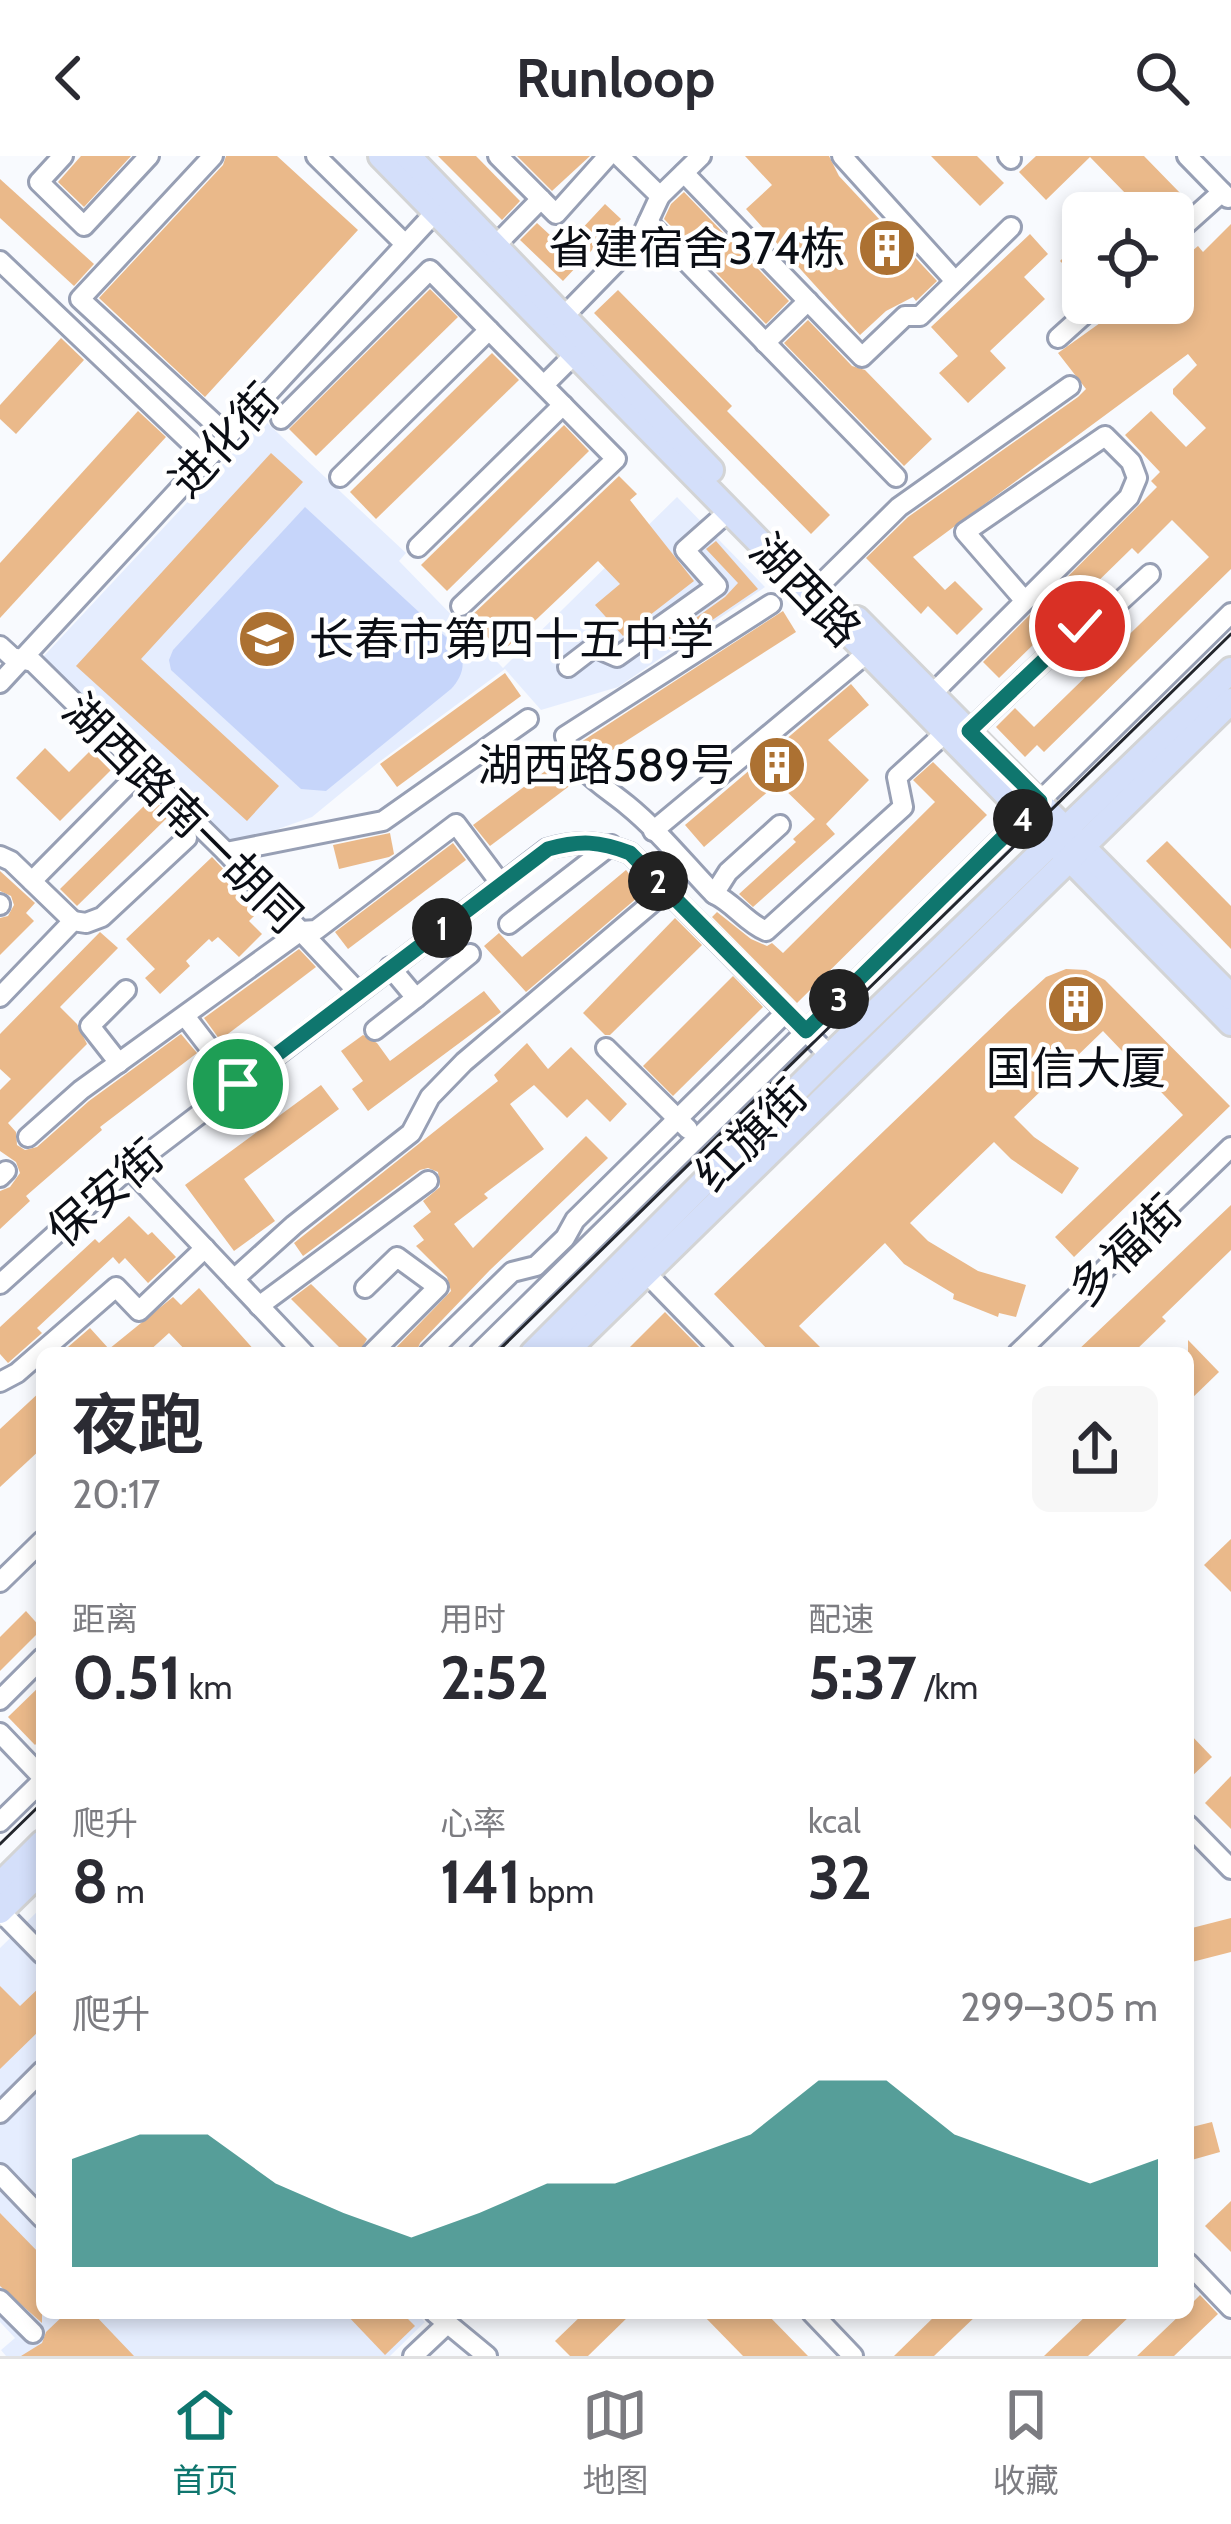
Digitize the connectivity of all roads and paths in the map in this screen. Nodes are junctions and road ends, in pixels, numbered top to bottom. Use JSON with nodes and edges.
{"nodes":[{"id":1,"x":63,"y":156,"type":"edge"},
{"id":2,"x":149,"y":156,"type":"edge"},
{"id":3,"x":213,"y":156,"type":"edge"},
{"id":4,"x":316,"y":156,"type":"edge"},
{"id":5,"x":381,"y":156,"type":"edge"},
{"id":6,"x":408,"y":156,"type":"edge"},
{"id":7,"x":498,"y":156,"type":"edge"},
{"id":8,"x":608,"y":156,"type":"edge"},
{"id":9,"x":619,"y":156,"type":"edge"},
{"id":10,"x":700,"y":156,"type":"edge"},
{"id":11,"x":842,"y":156,"type":"edge"},
{"id":12,"x":1187,"y":156,"type":"edge"},
{"id":13,"x":1231,"y":171,"type":"edge"},
{"id":14,"x":684,"y":173,"type":"junction"},
{"id":15,"x":1223,"y":193,"type":"edge"},
{"id":16,"x":660,"y":196,"type":"junction"},
{"id":17,"x":541,"y":199,"type":"junction"},
{"id":18,"x":442,"y":205,"type":"junction"},
{"id":19,"x":1194,"y":218,"type":"edge"},
{"id":20,"x":648,"y":222,"type":"junction"},
{"id":21,"x":1011,"y":227,"type":"dead end"},
{"id":22,"x":405,"y":244,"type":"junction"},
{"id":23,"x":496,"y":245,"type":"junction"},
{"id":24,"x":0,"y":261,"type":"edge"},
{"id":25,"x":955,"y":280,"type":"junction"},
{"id":26,"x":808,"y":302,"type":"junction"},
{"id":27,"x":564,"y":316,"type":"junction"},
{"id":28,"x":1074,"y":324,"type":"edge"},
{"id":29,"x":489,"y":330,"type":"junction"},
{"id":30,"x":1058,"y":338,"type":"dead end"},
{"id":31,"x":765,"y":344,"type":"junction"},
{"id":32,"x":575,"y":354,"type":"junction"},
{"id":33,"x":544,"y":385,"type":"junction"},
{"id":34,"x":1070,"y":386,"type":"dead end"},
{"id":35,"x":563,"y":405,"type":"junction"},
{"id":36,"x":281,"y":419,"type":"dead end"},
{"id":37,"x":228,"y":436,"type":"junction"},
{"id":38,"x":207,"y":458,"type":"junction"},
{"id":39,"x":340,"y":477,"type":"dead end"},
{"id":40,"x":896,"y":478,"type":"dead end"},
{"id":41,"x":729,"y":511,"type":"junction"},
{"id":42,"x":418,"y":548,"type":"dead end"},
{"id":43,"x":1150,"y":574,"type":"dead end"},
{"id":44,"x":821,"y":584,"type":"junction"},
{"id":45,"x":1025,"y":601,"type":"junction"},
{"id":46,"x":771,"y":604,"type":"dead end"},
{"id":47,"x":461,"y":606,"type":"dead end"},
{"id":48,"x":1231,"y":613,"type":"edge"},
{"id":49,"x":0,"y":646,"type":"edge"},
{"id":50,"x":867,"y":653,"type":"junction"},
{"id":51,"x":22,"y":659,"type":"junction"},
{"id":52,"x":568,"y":667,"type":"dead end"},
{"id":53,"x":1231,"y":670,"type":"edge"},
{"id":54,"x":0,"y":683,"type":"edge"},
{"id":55,"x":932,"y":694,"type":"junction"},
{"id":56,"x":1231,"y":701,"type":"edge"},
{"id":57,"x":528,"y":719,"type":"dead end"},
{"id":58,"x":957,"y":732,"type":"junction"},
{"id":59,"x":129,"y":783,"type":"dead end"},
{"id":60,"x":1032,"y":809,"type":"junction"},
{"id":61,"x":780,"y":825,"type":"dead end"},
{"id":62,"x":652,"y":831,"type":"junction"},
{"id":63,"x":188,"y":838,"type":"dead end"},
{"id":64,"x":611,"y":845,"type":"junction"},
{"id":65,"x":1068,"y":845,"type":"junction"},
{"id":66,"x":226,"y":853,"type":"junction"},
{"id":67,"x":0,"y":856,"type":"edge"},
{"id":68,"x":32,"y":881,"type":"junction"},
{"id":69,"x":501,"y":884,"type":"junction"},
{"id":70,"x":667,"y":890,"type":"junction"},
{"id":71,"x":714,"y":895,"type":"junction"},
{"id":72,"x":73,"y":921,"type":"junction"},
{"id":73,"x":509,"y":924,"type":"dead end"},
{"id":74,"x":301,"y":931,"type":"junction"},
{"id":75,"x":470,"y":954,"type":"dead end"},
{"id":76,"x":390,"y":967,"type":"junction"},
{"id":77,"x":126,"y":990,"type":"dead end"},
{"id":78,"x":358,"y":992,"type":"junction"},
{"id":79,"x":0,"y":997,"type":"edge"},
{"id":80,"x":1231,"y":997,"type":"edge"},
{"id":81,"x":416,"y":998,"type":"junction"},
{"id":82,"x":786,"y":1012,"type":"junction"},
{"id":83,"x":184,"y":1016,"type":"junction"},
{"id":84,"x":1231,"y":1023,"type":"edge"},
{"id":85,"x":375,"y":1030,"type":"dead end"},
{"id":86,"x":806,"y":1031,"type":"junction"},
{"id":87,"x":606,"y":1048,"type":"dead end"},
{"id":88,"x":830,"y":1056,"type":"junction"},
{"id":89,"x":119,"y":1063,"type":"junction"},
{"id":90,"x":238,"y":1084,"type":"junction"},
{"id":91,"x":679,"y":1120,"type":"junction"},
{"id":92,"x":28,"y":1137,"type":"dead end"},
{"id":93,"x":697,"y":1138,"type":"junction"},
{"id":94,"x":1231,"y":1147,"type":"edge"},
{"id":95,"x":129,"y":1168,"type":"junction"},
{"id":96,"x":428,"y":1181,"type":"dead end"},
{"id":97,"x":205,"y":1248,"type":"junction"},
{"id":98,"x":646,"y":1273,"type":"junction"},
{"id":99,"x":234,"y":1279,"type":"junction"},
{"id":100,"x":0,"y":1284,"type":"edge"},
{"id":101,"x":365,"y":1288,"type":"dead end"},
{"id":102,"x":259,"y":1306,"type":"junction"},
{"id":103,"x":47,"y":1347,"type":"edge"},
{"id":104,"x":298,"y":1347,"type":"edge"},
{"id":105,"x":378,"y":1347,"type":"edge"},
{"id":106,"x":435,"y":1347,"type":"edge"},
{"id":107,"x":484,"y":1347,"type":"edge"},
{"id":108,"x":539,"y":1347,"type":"edge"},
{"id":109,"x":570,"y":1347,"type":"edge"},
{"id":110,"x":718,"y":1347,"type":"edge"},
{"id":111,"x":1024,"y":1347,"type":"edge"},
{"id":112,"x":36,"y":1357,"type":"edge"},
{"id":113,"x":0,"y":1382,"type":"edge"},
{"id":114,"x":36,"y":1547,"type":"edge"},
{"id":115,"x":0,"y":1582,"type":"edge"},
{"id":116,"x":36,"y":1664,"type":"edge"},
{"id":117,"x":0,"y":1700,"type":"edge"},
{"id":118,"x":0,"y":1733,"type":"edge"},
{"id":119,"x":36,"y":1772,"type":"edge"},
{"id":120,"x":36,"y":1785,"type":"edge"},
{"id":121,"x":0,"y":1822,"type":"edge"},
{"id":122,"x":1194,"y":1831,"type":"edge"},
{"id":123,"x":36,"y":1849,"type":"edge"},
{"id":124,"x":1231,"y":1869,"type":"edge"},
{"id":125,"x":36,"y":1876,"type":"edge"},
{"id":126,"x":0,"y":1885,"type":"edge"},
{"id":127,"x":0,"y":1911,"type":"edge"},
{"id":128,"x":36,"y":1948,"type":"edge"},
{"id":129,"x":36,"y":2077,"type":"edge"},
{"id":130,"x":0,"y":2113,"type":"edge"},
{"id":131,"x":0,"y":2174,"type":"edge"},
{"id":132,"x":36,"y":2212,"type":"edge"},
{"id":133,"x":1194,"y":2269,"type":"edge"},
{"id":134,"x":0,"y":2300,"type":"edge"},
{"id":135,"x":1231,"y":2308,"type":"edge"},
{"id":136,"x":440,"y":2319,"type":"edge"},
{"id":137,"x":442,"y":2319,"type":"edge"},
{"id":138,"x":818,"y":2319,"type":"edge"},
{"id":139,"x":33,"y":2333,"type":"dead end"},
{"id":140,"x":413,"y":2356,"type":"edge"},
{"id":141,"x":487,"y":2356,"type":"edge"},
{"id":142,"x":853,"y":2356,"type":"edge"}],
"edges":[{"from":1,"to":2,"type":"street"},
{"from":3,"to":37,"type":"street"},
{"from":4,"to":22,"type":"street"},
{"from":5,"to":18,"type":"main road","name":"湖西路"},
{"from":6,"to":18,"type":"main road","name":"湖西路"},
{"from":7,"to":17,"type":"street"},
{"from":8,"to":17,"type":"street"},
{"from":9,"to":16,"type":"street"},
{"from":10,"to":14,"type":"street"},
{"from":11,"to":25,"type":"street"},
{"from":12,"to":15,"type":"street"},
{"from":13,"to":15,"type":"street"},
{"from":14,"to":16,"type":"street"},
{"from":14,"to":26,"type":"street"},
{"from":15,"to":19,"type":"street"},
{"from":16,"to":20,"type":"street"},
{"from":17,"to":23,"type":"street"},
{"from":18,"to":22,"type":"street","name":"进化街"},
{"from":18,"to":23,"type":"main road","name":"湖西路"},
{"from":18,"to":32,"type":"main road","name":"湖西路"},
{"from":20,"to":27,"type":"street"},
{"from":20,"to":31,"type":"street"},
{"from":21,"to":25,"type":"street"},
{"from":22,"to":37,"type":"street","name":"进化街"},
{"from":23,"to":27,"type":"main road","name":"湖西路"},
{"from":24,"to":38,"type":"street"},
{"from":25,"to":26,"type":"street"},
{"from":26,"to":31,"type":"street"},
{"from":27,"to":44,"type":"main road","name":"湖西路"},
{"from":28,"to":30,"type":"street"},
{"from":29,"to":33,"type":"street"},
{"from":29,"to":36,"type":"street"},
{"from":29,"to":39,"type":"street"},
{"from":31,"to":40,"type":"street"},
{"from":32,"to":33,"type":"street"},
{"from":32,"to":41,"type":"main road","name":"湖西路"},
{"from":33,"to":35,"type":"street"},
{"from":34,"to":44,"type":"street"},
{"from":35,"to":42,"type":"street"},
{"from":35,"to":47,"type":"street"},
{"from":37,"to":38,"type":"street","name":"进化街"},
{"from":38,"to":51,"type":"street","name":"进化街"},
{"from":41,"to":50,"type":"main road","name":"湖西路"},
{"from":41,"to":52,"type":"street"},
{"from":43,"to":58,"type":"street"},
{"from":44,"to":55,"type":"main road","name":"湖西路"},
{"from":45,"to":45,"type":"street"},
{"from":45,"to":55,"type":"street"},
{"from":46,"to":62,"type":"street"},
{"from":48,"to":60,"type":"street"},
{"from":49,"to":51,"type":"street","name":"湖西路南一胡同"},
{"from":50,"to":58,"type":"main road","name":"湖西路"},
{"from":50,"to":62,"type":"street"},
{"from":51,"to":54,"type":"street","name":"进化街"},
{"from":51,"to":66,"type":"street","name":"湖西路南一胡同"},
{"from":53,"to":65,"type":"main road","name":"红旗街"},
{"from":55,"to":58,"type":"main road","name":"湖西路"},
{"from":56,"to":65,"type":"main road","name":"红旗街"},
{"from":57,"to":66,"type":"street"},
{"from":58,"to":60,"type":"main road","name":"湖西路"},
{"from":58,"to":71,"type":"street"},
{"from":59,"to":68,"type":"street"},
{"from":60,"to":65,"type":"main road","name":"湖西路"},
{"from":60,"to":86,"type":"street"},
{"from":61,"to":71,"type":"street"},
{"from":62,"to":71,"type":"street"},
{"from":63,"to":72,"type":"street"},
{"from":64,"to":69,"type":"street","name":"保安街"},
{"from":64,"to":70,"type":"street"},
{"from":64,"to":73,"type":"street"},
{"from":65,"to":80,"type":"main road","name":"湖西路"},
{"from":65,"to":84,"type":"main road","name":"湖西路"},
{"from":65,"to":88,"type":"main road","name":"红旗街"},
{"from":65,"to":98,"type":"main road","name":"红旗街"},
{"from":66,"to":74,"type":"street","name":"湖西路南一胡同"},
{"from":67,"to":68,"type":"street"},
{"from":68,"to":72,"type":"street"},
{"from":69,"to":74,"type":"street"},
{"from":69,"to":76,"type":"street","name":"保安街"},
{"from":70,"to":82,"type":"street"},
{"from":70,"to":99,"type":"street"},
{"from":72,"to":79,"type":"street"},
{"from":74,"to":78,"type":"street","name":"湖西路南一胡同"},
{"from":74,"to":83,"type":"street"},
{"from":75,"to":81,"type":"street"},
{"from":76,"to":78,"type":"street","name":"保安街"},
{"from":76,"to":81,"type":"street"},
{"from":77,"to":89,"type":"street"},
{"from":78,"to":90,"type":"street","name":"保安街"},
{"from":81,"to":85,"type":"street"},
{"from":82,"to":86,"type":"street"},
{"from":82,"to":91,"type":"street"},
{"from":83,"to":89,"type":"street"},
{"from":83,"to":90,"type":"street"},
{"from":86,"to":88,"type":"street"},
{"from":86,"to":93,"type":"street"},
{"from":87,"to":91,"type":"street"},
{"from":88,"to":108,"type":"main road","name":"红旗街"},
{"from":89,"to":92,"type":"street"},
{"from":90,"to":95,"type":"street","name":"保安街"},
{"from":91,"to":93,"type":"street"},
{"from":91,"to":106,"type":"street"},
{"from":93,"to":107,"type":"street"},
{"from":94,"to":111,"type":"street","name":"多福街"},
{"from":95,"to":97,"type":"street"},
{"from":95,"to":100,"type":"street","name":"保安街"},
{"from":96,"to":102,"type":"street"},
{"from":97,"to":99,"type":"street"},
{"from":97,"to":103,"type":"street"},
{"from":98,"to":109,"type":"main road","name":"红旗街"},
{"from":98,"to":110,"type":"street"},
{"from":99,"to":102,"type":"street"},
{"from":101,"to":105,"type":"street"},
{"from":102,"to":104,"type":"street"},
{"from":112,"to":113,"type":"street"},
{"from":114,"to":115,"type":"street"},
{"from":116,"to":117,"type":"street"},
{"from":118,"to":119,"type":"street"},
{"from":120,"to":121,"type":"street"},
{"from":122,"to":124,"type":"street"},
{"from":123,"to":126,"type":"main road"},
{"from":125,"to":127,"type":"main road"},
{"from":127,"to":128,"type":"street"},
{"from":129,"to":130,"type":"street"},
{"from":131,"to":132,"type":"street"},
{"from":133,"to":135,"type":"street"},
{"from":134,"to":139,"type":"street"},
{"from":136,"to":140,"type":"street"},
{"from":137,"to":141,"type":"street"},
{"from":138,"to":142,"type":"street"}]}
